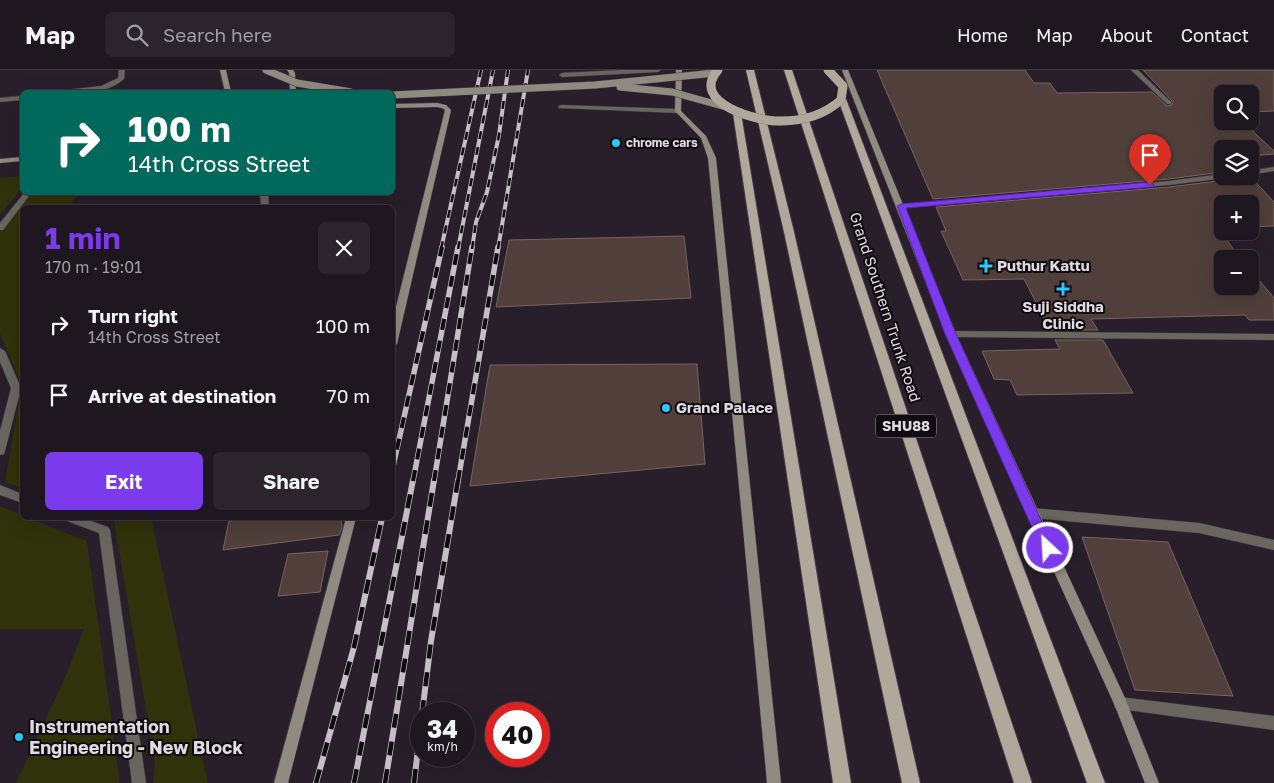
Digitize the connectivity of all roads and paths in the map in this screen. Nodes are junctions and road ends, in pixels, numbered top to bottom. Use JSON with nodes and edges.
{"nodes":[{"id":1,"x":122,"y":70,"type":"edge"},
{"id":2,"x":223,"y":70,"type":"edge"},
{"id":3,"x":266,"y":70,"type":"edge"},
{"id":4,"x":290,"y":70,"type":"edge"},
{"id":5,"x":658,"y":70,"type":"edge"},
{"id":6,"x":680,"y":70,"type":"edge"},
{"id":7,"x":750,"y":70,"type":"edge"},
{"id":8,"x":788,"y":70,"type":"edge"},
{"id":9,"x":828,"y":70,"type":"edge"},
{"id":10,"x":845,"y":70,"type":"edge"},
{"id":11,"x":1134,"y":70,"type":"edge"},
{"id":12,"x":716,"y":72,"type":"edge"},
{"id":13,"x":834,"y":73,"type":"edge"},
{"id":14,"x":562,"y":75,"type":"dead end"},
{"id":15,"x":595,"y":85,"type":"junction"},
{"id":16,"x":84,"y":90,"type":"edge"},
{"id":17,"x":228,"y":90,"type":"edge"},
{"id":18,"x":293,"y":90,"type":"edge"},
{"id":19,"x":339,"y":90,"type":"edge"},
{"id":20,"x":395,"y":95,"type":"edge"},
{"id":21,"x":20,"y":98,"type":"edge"},
{"id":22,"x":842,"y":99,"type":"junction"},
{"id":23,"x":0,"y":100,"type":"edge"},
{"id":24,"x":1169,"y":103,"type":"dead end"},
{"id":25,"x":395,"y":106,"type":"edge"},
{"id":26,"x":561,"y":107,"type":"dead end"},
{"id":27,"x":732,"y":110,"type":"junction"},
{"id":28,"x":678,"y":111,"type":"junction"},
{"id":29,"x":20,"y":159,"type":"edge"},
{"id":30,"x":0,"y":161,"type":"edge"},
{"id":31,"x":1274,"y":169,"type":"edge"},
{"id":32,"x":1259,"y":172,"type":"edge"},
{"id":33,"x":1214,"y":177,"type":"edge"},
{"id":34,"x":27,"y":195,"type":"edge"},
{"id":35,"x":901,"y":206,"type":"junction"},
{"id":36,"x":0,"y":228,"type":"edge"},
{"id":37,"x":395,"y":331,"type":"edge"},
{"id":38,"x":951,"y":334,"type":"junction"},
{"id":39,"x":1274,"y":337,"type":"edge"},
{"id":40,"x":0,"y":351,"type":"edge"},
{"id":41,"x":0,"y":451,"type":"edge"},
{"id":42,"x":0,"y":490,"type":"edge"},
{"id":43,"x":20,"y":498,"type":"edge"},
{"id":44,"x":1032,"y":514,"type":"junction"},
{"id":45,"x":76,"y":520,"type":"edge"},
{"id":46,"x":350,"y":520,"type":"edge"},
{"id":47,"x":1274,"y":545,"type":"edge"},
{"id":48,"x":1120,"y":703,"type":"junction"},
{"id":49,"x":1274,"y":723,"type":"edge"},
{"id":50,"x":138,"y":783,"type":"edge"},
{"id":51,"x":282,"y":783,"type":"edge"},
{"id":52,"x":774,"y":783,"type":"edge"},
{"id":53,"x":842,"y":783,"type":"edge"},
{"id":54,"x":911,"y":783,"type":"edge"},
{"id":55,"x":1023,"y":783,"type":"edge"},
{"id":56,"x":1096,"y":783,"type":"edge"},
{"id":57,"x":1152,"y":783,"type":"edge"}],
"edges":[{"from":1,"to":16,"type":"street"},
{"from":2,"to":17,"type":"street"},
{"from":3,"to":19,"type":"street","bridge":true},
{"from":4,"to":18,"type":"street"},
{"from":5,"to":14,"type":"street"},
{"from":6,"to":28,"type":"street"},
{"from":7,"to":54,"type":"main road"},
{"from":8,"to":55,"type":"main road","name":"Grand Southern Trunk Road","number":"SHU88"},
{"from":9,"to":13,"type":"main road","bridge":true},
{"from":10,"to":35,"type":"street"},
{"from":11,"to":24,"type":"street"},
{"from":12,"to":15,"type":"street","bridge":true},
{"from":12,"to":27,"type":"main road","bridge":true},
{"from":13,"to":22,"type":"main road","bridge":true},
{"from":15,"to":20,"type":"street","bridge":true},
{"from":15,"to":27,"type":"street","bridge":true},
{"from":21,"to":23,"type":"street"},
{"from":22,"to":27,"type":"main road","bridge":true},
{"from":22,"to":56,"type":"main road"},
{"from":25,"to":37,"type":"street"},
{"from":26,"to":28,"type":"street"},
{"from":27,"to":53,"type":"main road"},
{"from":28,"to":52,"type":"street"},
{"from":29,"to":30,"type":"street"},
{"from":31,"to":32,"type":"street"},
{"from":33,"to":35,"type":"street"},
{"from":34,"to":36,"type":"street"},
{"from":35,"to":38,"type":"street"},
{"from":38,"to":39,"type":"street"},
{"from":38,"to":44,"type":"street"},
{"from":40,"to":41,"type":"street"},
{"from":42,"to":43,"type":"street"},
{"from":44,"to":47,"type":"street"},
{"from":44,"to":48,"type":"street"},
{"from":45,"to":50,"type":"street"},
{"from":46,"to":51,"type":"street"},
{"from":48,"to":49,"type":"street"},
{"from":48,"to":57,"type":"street"}]}
